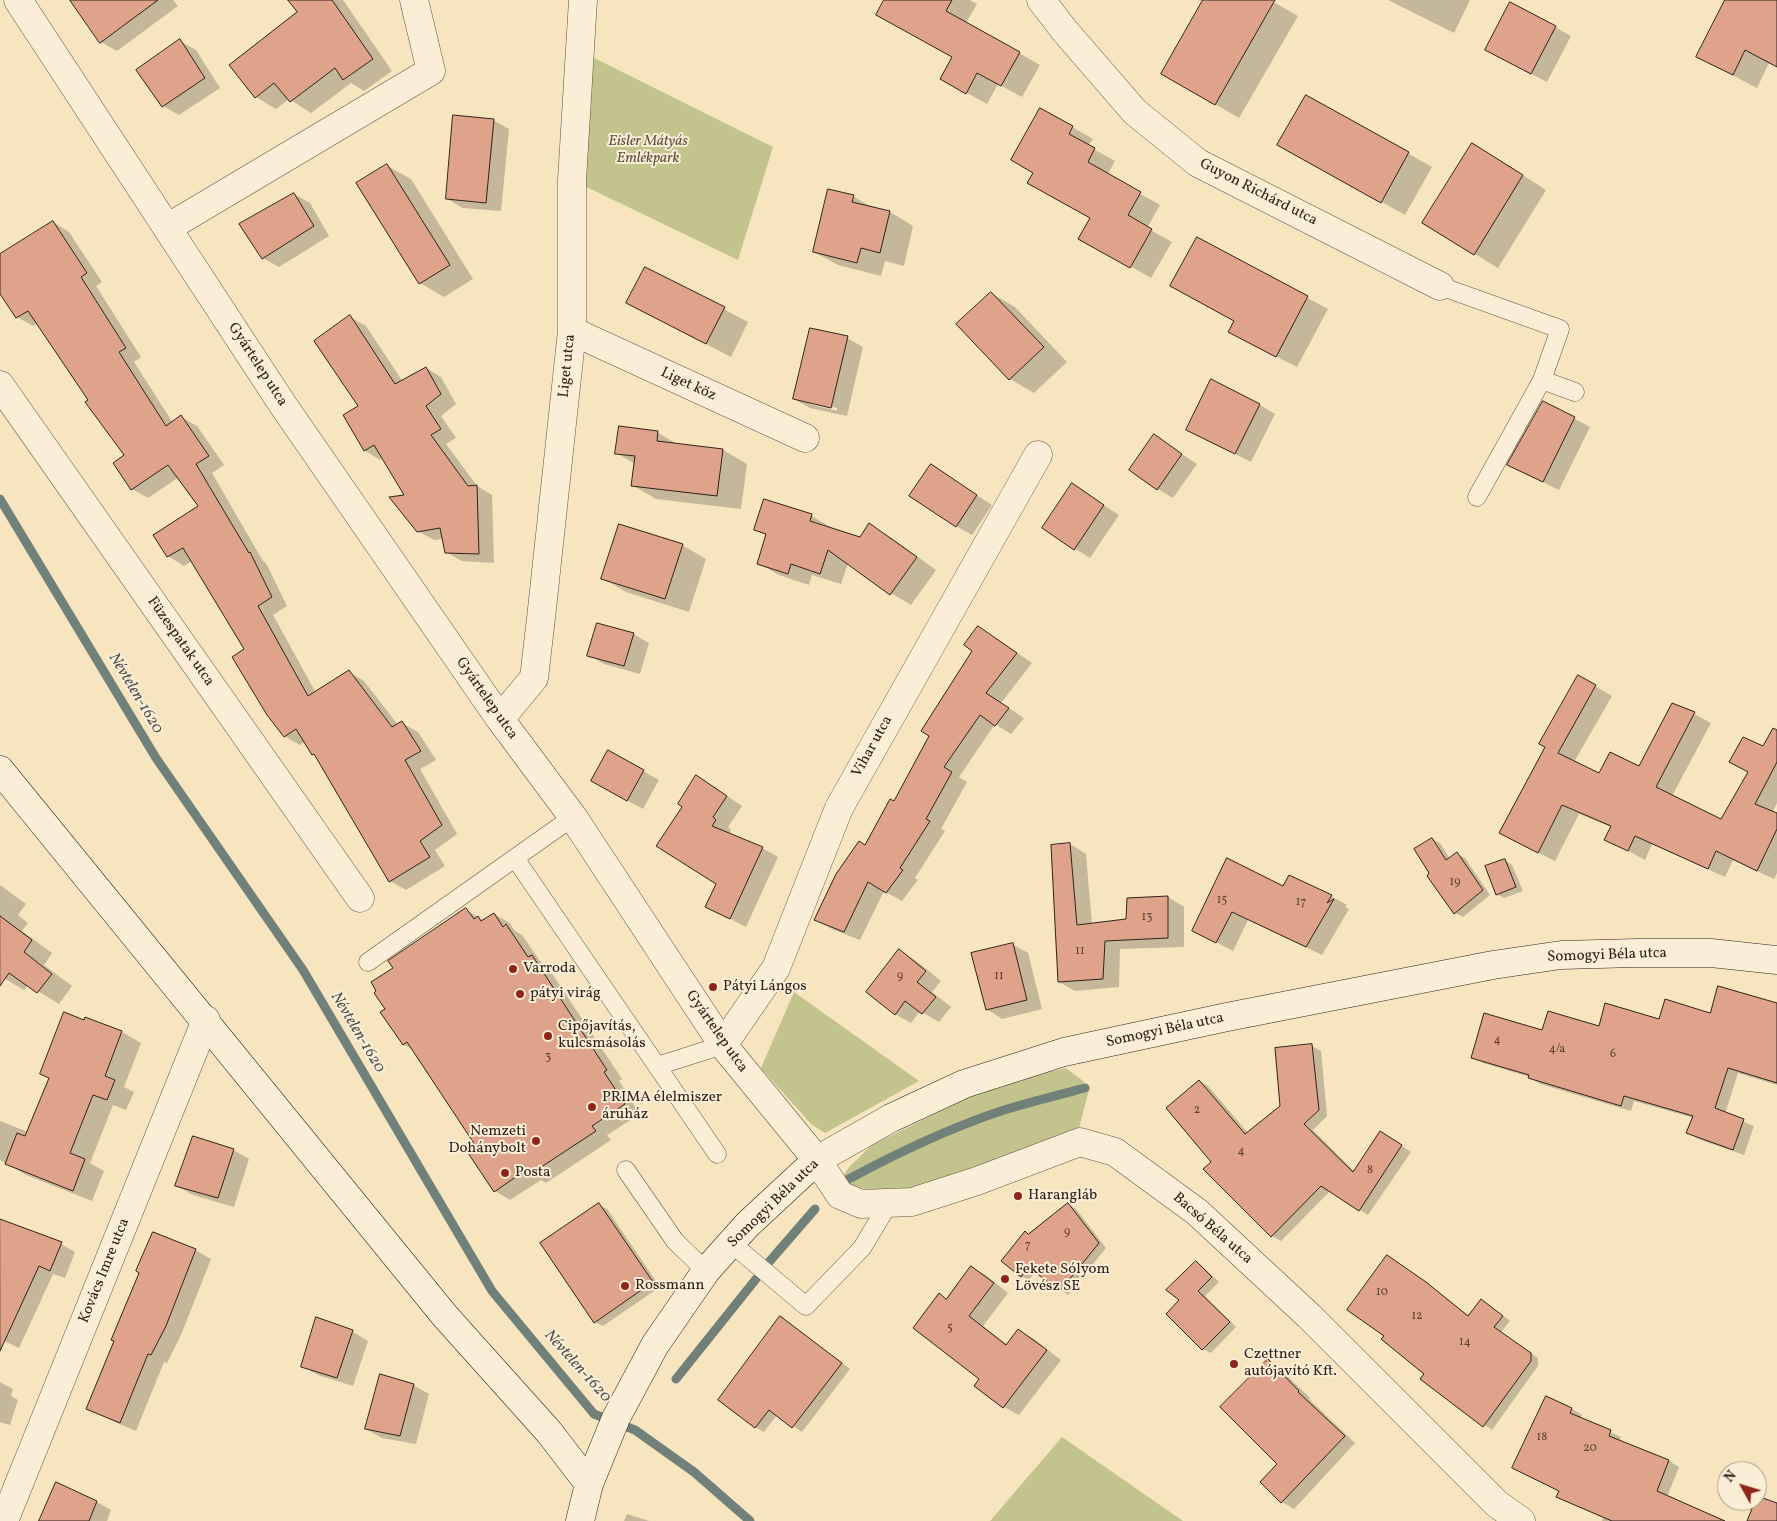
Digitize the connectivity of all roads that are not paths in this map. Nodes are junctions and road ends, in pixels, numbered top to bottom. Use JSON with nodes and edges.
{"nodes":[{"id":1,"x":18,"y":0,"type":"edge"},
{"id":2,"x":414,"y":0,"type":"edge"},
{"id":3,"x":583,"y":0,"type":"edge"},
{"id":4,"x":1041,"y":0,"type":"edge"},
{"id":5,"x":167,"y":228,"type":"junction"},
{"id":6,"x":1440,"y":286,"type":"joint"},
{"id":7,"x":572,"y":332,"type":"junction"},
{"id":8,"x":1542,"y":380,"type":"junction"},
{"id":9,"x":0,"y":385,"type":"edge"},
{"id":10,"x":1575,"y":392,"type":"dead end"},
{"id":11,"x":805,"y":438,"type":"dead end"},
{"id":12,"x":1038,"y":454,"type":"dead end"},
{"id":13,"x":1477,"y":497,"type":"dead end"},
{"id":14,"x":500,"y":720,"type":"junction"},
{"id":15,"x":0,"y":770,"type":"edge"},
{"id":16,"x":573,"y":817,"type":"junction"},
{"id":17,"x":514,"y":858,"type":"junction"},
{"id":18,"x":360,"y":898,"type":"dead end"},
{"id":19,"x":1777,"y":960,"type":"edge"},
{"id":20,"x":368,"y":962,"type":"dead end"},
{"id":21,"x":206,"y":1020,"type":"junction"},
{"id":22,"x":723,"y":1045,"type":"junction"},
{"id":23,"x":658,"y":1066,"type":"junction"},
{"id":24,"x":717,"y":1154,"type":"dead end"},
{"id":25,"x":817,"y":1160,"type":"junction"},
{"id":26,"x":626,"y":1170,"type":"dead end"},
{"id":27,"x":889,"y":1203,"type":"junction"},
{"id":28,"x":731,"y":1243,"type":"junction"},
{"id":29,"x":706,"y":1271,"type":"junction"},
{"id":30,"x":589,"y":1484,"type":"junction"},
{"id":31,"x":4,"y":1521,"type":"edge"},
{"id":32,"x":580,"y":1521,"type":"edge"},
{"id":33,"x":1521,"y":1521,"type":"edge"}],
"edges":[{"from":1,"to":5,"type":"street","name":"Gyártelep utca"},
{"from":2,"to":5,"type":"street"},
{"from":3,"to":7,"type":"street","name":"Liget utca"},
{"from":4,"to":6,"type":"street","name":"Guyon Richárd utca"},
{"from":5,"to":14,"type":"street","name":"Gyártelep utca"},
{"from":6,"to":8,"type":"lane"},
{"from":7,"to":11,"type":"street","name":"Liget köz"},
{"from":7,"to":14,"type":"street","name":"Liget utca"},
{"from":8,"to":10,"type":"lane"},
{"from":8,"to":13,"type":"lane"},
{"from":9,"to":18,"type":"street","name":"Füzespatak utca"},
{"from":12,"to":22,"type":"street","name":"Vihar utca"},
{"from":14,"to":16,"type":"street","name":"Gyártelep utca"},
{"from":15,"to":21,"type":"street"},
{"from":16,"to":17,"type":"lane"},
{"from":16,"to":22,"type":"street","name":"Gyártelep utca"},
{"from":17,"to":20,"type":"lane"},
{"from":17,"to":23,"type":"lane"},
{"from":19,"to":25,"type":"street","name":"Somogyi Béla utca"},
{"from":21,"to":30,"type":"street"},
{"from":21,"to":31,"type":"street","name":"Kovács Imre utca"},
{"from":22,"to":23,"type":"lane"},
{"from":22,"to":25,"type":"street","name":"Gyártelep utca"},
{"from":23,"to":24,"type":"lane"},
{"from":25,"to":27,"type":"street","name":"Bacsó Béla utca"},
{"from":25,"to":28,"type":"street","name":"Somogyi Béla utca"},
{"from":26,"to":29,"type":"lane"},
{"from":27,"to":28,"type":"lane"},
{"from":27,"to":33,"type":"street","name":"Bacsó Béla utca"},
{"from":28,"to":29,"type":"street","name":"Somogyi Béla utca"},
{"from":29,"to":30,"type":"street","name":"Somogyi Béla utca"},
{"from":30,"to":32,"type":"street","name":"Somogyi Béla utca"}]}
